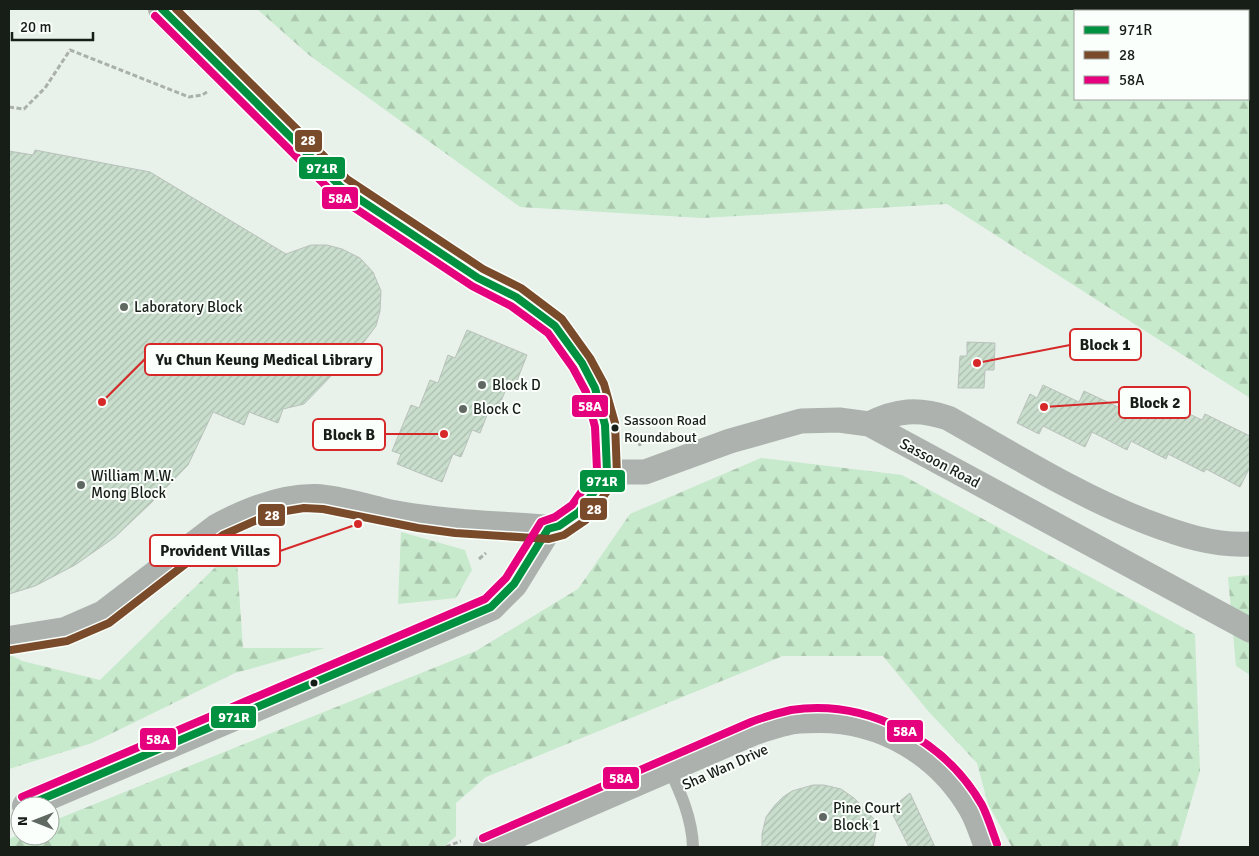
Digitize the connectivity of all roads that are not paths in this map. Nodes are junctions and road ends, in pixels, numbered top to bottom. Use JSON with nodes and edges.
{"nodes":[{"id":1,"x":162,"y":9,"type":"edge"},
{"id":2,"x":870,"y":424,"type":"junction"},
{"id":3,"x":607,"y":472,"type":"junction"},
{"id":4,"x":548,"y":530,"type":"junction"},
{"id":5,"x":1250,"y":544,"type":"edge"},
{"id":6,"x":1250,"y":630,"type":"edge"},
{"id":7,"x":9,"y":640,"type":"edge"},
{"id":8,"x":669,"y":768,"type":"junction"},
{"id":9,"x":49,"y":796,"type":"edge"},
{"id":10,"x":487,"y":847,"type":"edge"},
{"id":11,"x":693,"y":847,"type":"edge"},
{"id":12,"x":988,"y":847,"type":"edge"}],
"edges":[{"from":1,"to":3,"type":"main road"},
{"from":2,"to":3,"type":"street","name":"Sassoon Road"},
{"from":2,"to":5,"type":"street"},
{"from":2,"to":6,"type":"street","name":"Sassoon Road"},
{"from":3,"to":4,"type":"main road"},
{"from":4,"to":7,"type":"main road"},
{"from":4,"to":9,"type":"main road"},
{"from":8,"to":10,"type":"main road","name":"Sha Wan Drive"},
{"from":8,"to":11,"type":"lane"},
{"from":8,"to":12,"type":"main road","name":"Sha Wan Drive"}]}
